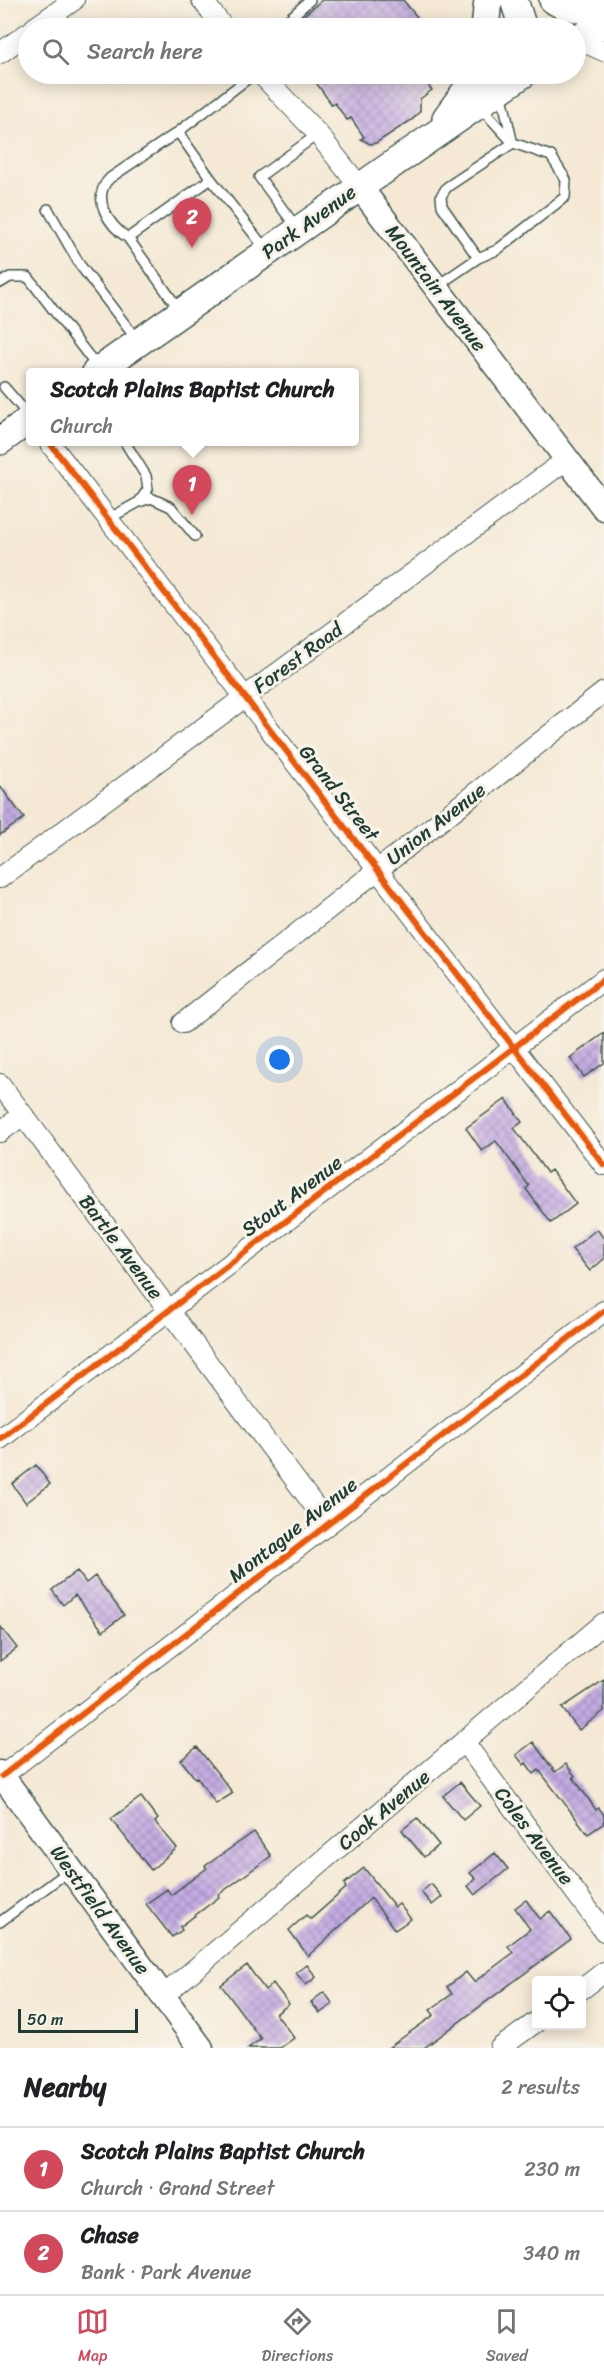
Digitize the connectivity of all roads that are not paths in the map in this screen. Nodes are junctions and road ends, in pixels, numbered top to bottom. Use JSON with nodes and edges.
{"nodes":[{"id":1,"x":74,"y":0,"type":"edge"},
{"id":2,"x":202,"y":0,"type":"edge"},
{"id":3,"x":310,"y":0,"type":"edge"},
{"id":4,"x":514,"y":0,"type":"edge"},
{"id":5,"x":553,"y":0,"type":"edge"},
{"id":6,"x":604,"y":8,"type":"edge"},
{"id":7,"x":48,"y":18,"type":"edge"},
{"id":8,"x":216,"y":18,"type":"edge"},
{"id":9,"x":290,"y":18,"type":"edge"},
{"id":10,"x":520,"y":18,"type":"edge"},
{"id":11,"x":604,"y":23,"type":"edge"},
{"id":12,"x":586,"y":34,"type":"edge"},
{"id":13,"x":18,"y":40,"type":"edge"},
{"id":14,"x":586,"y":44,"type":"edge"},
{"id":15,"x":604,"y":51,"type":"edge"},
{"id":16,"x":0,"y":53,"type":"edge"},
{"id":17,"x":241,"y":84,"type":"edge"},
{"id":18,"x":270,"y":84,"type":"edge"},
{"id":19,"x":471,"y":84,"type":"edge"},
{"id":20,"x":508,"y":84,"type":"edge"},
{"id":21,"x":500,"y":89,"type":"junction"},
{"id":22,"x":478,"y":105,"type":"junction"},
{"id":23,"x":178,"y":132,"type":"junction"},
{"id":24,"x":318,"y":134,"type":"junction"},
{"id":25,"x":431,"y":138,"type":"junction"},
{"id":26,"x":513,"y":143,"type":"junction"},
{"id":27,"x":211,"y":179,"type":"junction"},
{"id":28,"x":359,"y":186,"type":"junction"},
{"id":29,"x":48,"y":208,"type":"dead end"},
{"id":30,"x":299,"y":231,"type":"junction"},
{"id":31,"x":128,"y":238,"type":"junction"},
{"id":32,"x":267,"y":252,"type":"junction"},
{"id":33,"x":478,"y":258,"type":"junction"},
{"id":34,"x":0,"y":284,"type":"edge"},
{"id":35,"x":436,"y":287,"type":"junction"},
{"id":36,"x":181,"y":312,"type":"junction"},
{"id":37,"x":139,"y":342,"type":"junction"},
{"id":38,"x":96,"y":368,"type":"edge"},
{"id":39,"x":102,"y":368,"type":"edge"},
{"id":40,"x":4,"y":387,"type":"dead end"},
{"id":41,"x":26,"y":413,"type":"edge"},
{"id":42,"x":26,"y":421,"type":"edge"},
{"id":43,"x":0,"y":441,"type":"edge"},
{"id":44,"x":53,"y":446,"type":"edge"},
{"id":45,"x":127,"y":446,"type":"edge"},
{"id":46,"x":566,"y":460,"type":"junction"},
{"id":47,"x":139,"y":502,"type":"junction"},
{"id":48,"x":604,"y":508,"type":"edge"},
{"id":49,"x":108,"y":519,"type":"junction"},
{"id":50,"x":195,"y":536,"type":"dead end"},
{"id":51,"x":604,"y":692,"type":"edge"},
{"id":52,"x":245,"y":697,"type":"junction"},
{"id":53,"x":377,"y":870,"type":"junction"},
{"id":54,"x":0,"y":878,"type":"edge"},
{"id":55,"x":604,"y":979,"type":"edge"},
{"id":56,"x":183,"y":1023,"type":"dead end"},
{"id":57,"x":514,"y":1048,"type":"junction"},
{"id":58,"x":0,"y":1084,"type":"edge"},
{"id":59,"x":23,"y":1115,"type":"junction"},
{"id":60,"x":0,"y":1132,"type":"edge"},
{"id":61,"x":604,"y":1165,"type":"edge"},
{"id":62,"x":169,"y":1311,"type":"junction"},
{"id":63,"x":604,"y":1311,"type":"edge"},
{"id":64,"x":0,"y":1439,"type":"edge"},
{"id":65,"x":328,"y":1524,"type":"junction"},
{"id":66,"x":604,"y":1623,"type":"edge"},
{"id":67,"x":464,"y":1742,"type":"junction"},
{"id":68,"x":1,"y":1774,"type":"edge"},
{"id":69,"x":70,"y":1869,"type":"junction"},
{"id":70,"x":0,"y":1922,"type":"edge"},
{"id":71,"x":604,"y":1931,"type":"edge"},
{"id":72,"x":604,"y":1972,"type":"edge"},
{"id":73,"x":586,"y":1986,"type":"edge"},
{"id":74,"x":163,"y":1996,"type":"junction"},
{"id":75,"x":532,"y":2026,"type":"edge"},
{"id":76,"x":201,"y":2048,"type":"edge"},
{"id":77,"x":500,"y":2048,"type":"edge"}],
"edges":[{"from":1,"to":7,"type":"street"},
{"from":2,"to":8,"type":"street"},
{"from":3,"to":9,"type":"lane"},
{"from":4,"to":10,"type":"main road"},
{"from":5,"to":6,"type":"main road"},
{"from":11,"to":12,"type":"main road"},
{"from":13,"to":16,"type":"street"},
{"from":14,"to":15,"type":"street"},
{"from":17,"to":23,"type":"lane"},
{"from":18,"to":24,"type":"street","name":"Mountain Avenue"},
{"from":19,"to":25,"type":"main road"},
{"from":20,"to":21,"type":"main road","name":"Park Avenue"},
{"from":21,"to":22,"type":"main road","name":"Park Avenue"},
{"from":21,"to":26,"type":"lane"},
{"from":22,"to":25,"type":"main road","name":"Park Avenue"},
{"from":22,"to":26,"type":"lane"},
{"from":23,"to":27,"type":"lane"},
{"from":23,"to":31,"type":"lane"},
{"from":24,"to":28,"type":"street","name":"Mountain Avenue"},
{"from":24,"to":30,"type":"lane"},
{"from":25,"to":28,"type":"main road","name":"Park Avenue"},
{"from":26,"to":33,"type":"lane"},
{"from":26,"to":33,"type":"lane"},
{"from":27,"to":31,"type":"lane"},
{"from":27,"to":32,"type":"lane"},
{"from":28,"to":30,"type":"main road","name":"Park Avenue"},
{"from":28,"to":35,"type":"street","name":"Mountain Avenue"},
{"from":29,"to":37,"type":"lane"},
{"from":30,"to":32,"type":"main road","name":"Park Avenue"},
{"from":31,"to":36,"type":"lane"},
{"from":32,"to":36,"type":"main road","name":"Park Avenue"},
{"from":33,"to":35,"type":"lane"},
{"from":34,"to":38,"type":"lane"},
{"from":35,"to":46,"type":"street","name":"Mountain Avenue"},
{"from":36,"to":37,"type":"main road","name":"Park Avenue"},
{"from":37,"to":39,"type":"main road","name":"Park Avenue"},
{"from":40,"to":41,"type":"lane"},
{"from":42,"to":43,"type":"main road"},
{"from":44,"to":49,"type":"street","name":"Grand Street"},
{"from":45,"to":47,"type":"lane"},
{"from":46,"to":48,"type":"street","name":"Mountain Avenue"},
{"from":46,"to":52,"type":"street","name":"Forest Road"},
{"from":47,"to":49,"type":"lane"},
{"from":47,"to":50,"type":"lane"},
{"from":49,"to":52,"type":"street","name":"Grand Street"},
{"from":51,"to":53,"type":"street","name":"Union Avenue"},
{"from":52,"to":53,"type":"street","name":"Grand Street"},
{"from":52,"to":54,"type":"street","name":"Forest Road"},
{"from":53,"to":56,"type":"street","name":"Union Avenue"},
{"from":53,"to":57,"type":"street","name":"Grand Street"},
{"from":55,"to":57,"type":"street","name":"Stout Avenue"},
{"from":57,"to":61,"type":"street","name":"Grand Street"},
{"from":57,"to":62,"type":"street","name":"Stout Avenue"},
{"from":58,"to":59,"type":"street","name":"Bartle Avenue"},
{"from":59,"to":60,"type":"street"},
{"from":59,"to":62,"type":"street","name":"Bartle Avenue"},
{"from":62,"to":64,"type":"street","name":"Stout Avenue"},
{"from":62,"to":65,"type":"street","name":"Bartle Avenue"},
{"from":63,"to":65,"type":"street","name":"Montague Avenue"},
{"from":65,"to":68,"type":"street","name":"Montague Avenue"},
{"from":66,"to":67,"type":"street","name":"Cook Avenue"},
{"from":67,"to":71,"type":"street","name":"Coles Avenue"},
{"from":67,"to":74,"type":"street","name":"Cook Avenue"},
{"from":68,"to":69,"type":"street","name":"Westfield Avenue"},
{"from":69,"to":70,"type":"lane"},
{"from":69,"to":74,"type":"street","name":"Westfield Avenue"},
{"from":72,"to":73,"type":"street"},
{"from":74,"to":76,"type":"street","name":"Westfield Avenue"},
{"from":75,"to":77,"type":"street"}]}
